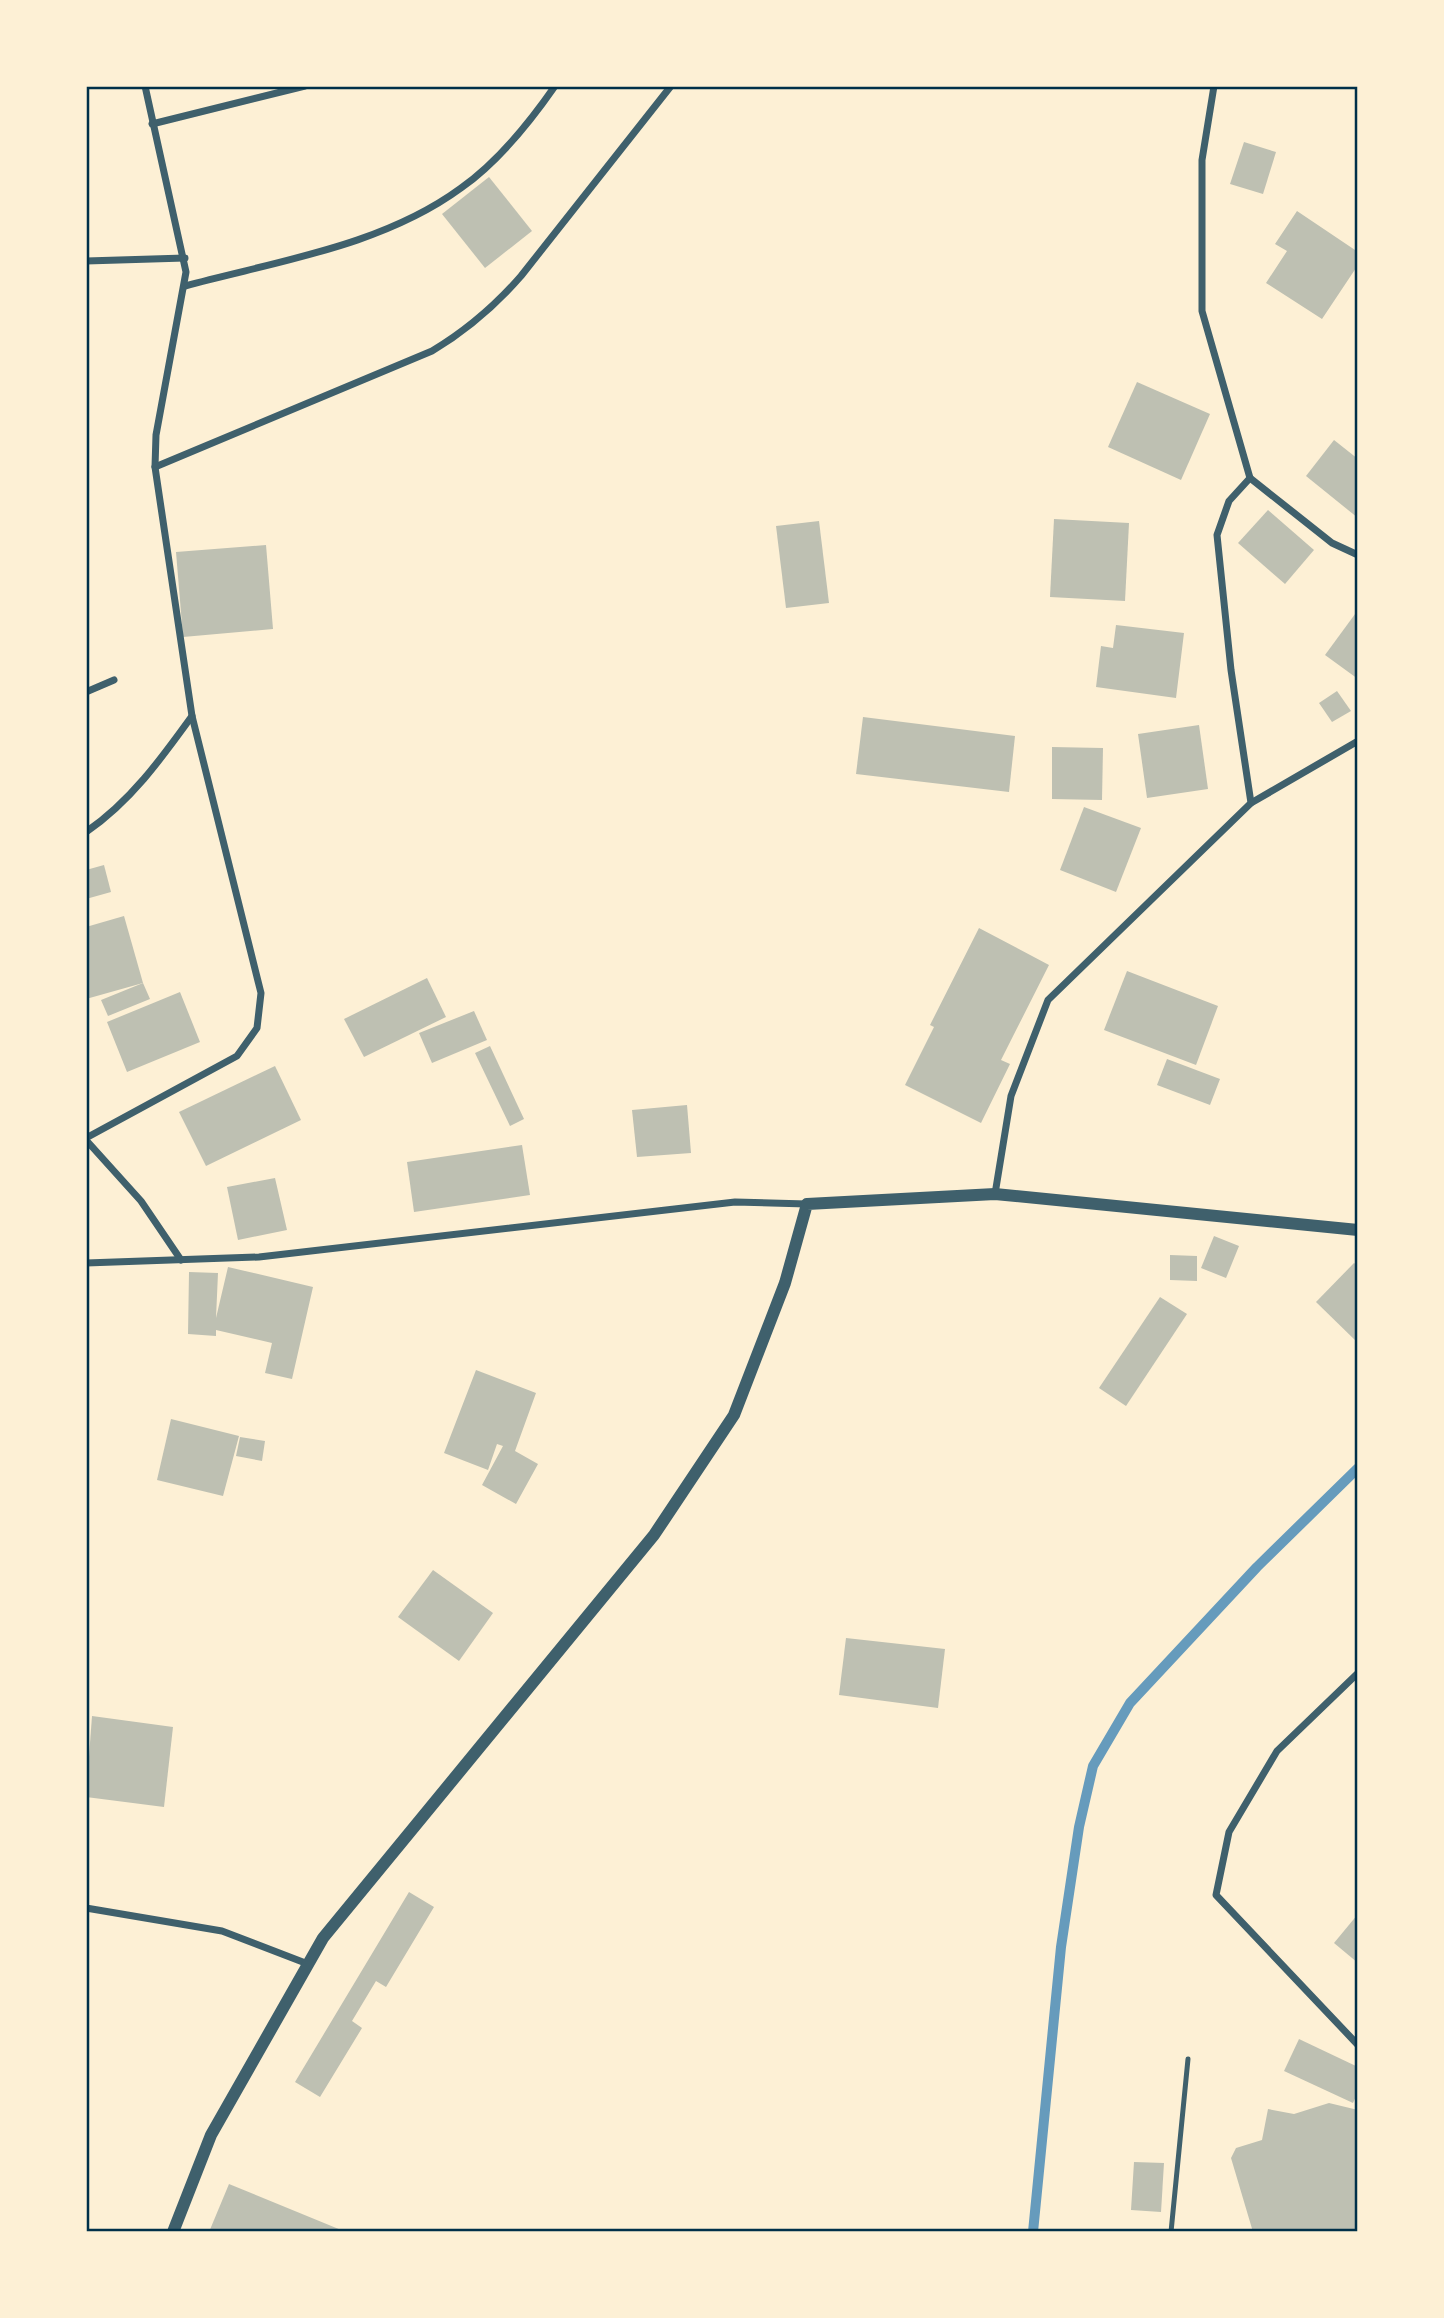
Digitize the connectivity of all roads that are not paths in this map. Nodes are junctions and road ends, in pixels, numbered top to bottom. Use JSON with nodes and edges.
{"nodes":[{"id":1,"x":145,"y":86,"type":"edge"},
{"id":2,"x":305,"y":86,"type":"edge"},
{"id":3,"x":555,"y":86,"type":"edge"},
{"id":4,"x":671,"y":86,"type":"edge"},
{"id":5,"x":1214,"y":86,"type":"edge"},
{"id":6,"x":152,"y":124,"type":"junction"},
{"id":7,"x":185,"y":258,"type":"junction"},
{"id":8,"x":86,"y":261,"type":"edge"},
{"id":9,"x":185,"y":286,"type":"junction"},
{"id":10,"x":155,"y":467,"type":"junction"},
{"id":11,"x":1250,"y":478,"type":"junction"},
{"id":12,"x":1358,"y":555,"type":"edge"},
{"id":13,"x":114,"y":680,"type":"dead end"},
{"id":14,"x":86,"y":692,"type":"edge"},
{"id":15,"x":192,"y":716,"type":"junction"},
{"id":16,"x":1358,"y":741,"type":"edge"},
{"id":17,"x":1251,"y":803,"type":"junction"},
{"id":18,"x":86,"y":832,"type":"edge"},
{"id":19,"x":86,"y":1139,"type":"edge"},
{"id":20,"x":995,"y":1194,"type":"junction"},
{"id":21,"x":807,"y":1204,"type":"junction"},
{"id":22,"x":1358,"y":1230,"type":"edge"},
{"id":23,"x":181,"y":1260,"type":"junction"},
{"id":24,"x":86,"y":1263,"type":"edge"},
{"id":25,"x":1358,"y":1673,"type":"edge"},
{"id":26,"x":86,"y":1908,"type":"edge"},
{"id":27,"x":309,"y":1964,"type":"junction"},
{"id":28,"x":1358,"y":2045,"type":"edge"},
{"id":29,"x":1188,"y":2059,"type":"dead end"},
{"id":30,"x":173,"y":2232,"type":"edge"},
{"id":31,"x":1171,"y":2232,"type":"edge"}],
"edges":[{"from":1,"to":6,"type":"street"},
{"from":2,"to":6,"type":"street"},
{"from":3,"to":9,"type":"street"},
{"from":4,"to":10,"type":"street"},
{"from":5,"to":11,"type":"street"},
{"from":6,"to":7,"type":"street"},
{"from":7,"to":8,"type":"street"},
{"from":7,"to":9,"type":"street"},
{"from":9,"to":10,"type":"street"},
{"from":10,"to":15,"type":"street"},
{"from":11,"to":12,"type":"street"},
{"from":11,"to":17,"type":"street"},
{"from":13,"to":14,"type":"street"},
{"from":15,"to":18,"type":"street"},
{"from":15,"to":19,"type":"street"},
{"from":16,"to":17,"type":"street"},
{"from":17,"to":20,"type":"street"},
{"from":19,"to":23,"type":"street"},
{"from":20,"to":21,"type":"street"},
{"from":20,"to":22,"type":"street"},
{"from":21,"to":23,"type":"street"},
{"from":21,"to":27,"type":"street"},
{"from":23,"to":24,"type":"street"},
{"from":25,"to":28,"type":"street"},
{"from":26,"to":27,"type":"street"},
{"from":27,"to":30,"type":"street"},
{"from":29,"to":31,"type":"lane"}]}
